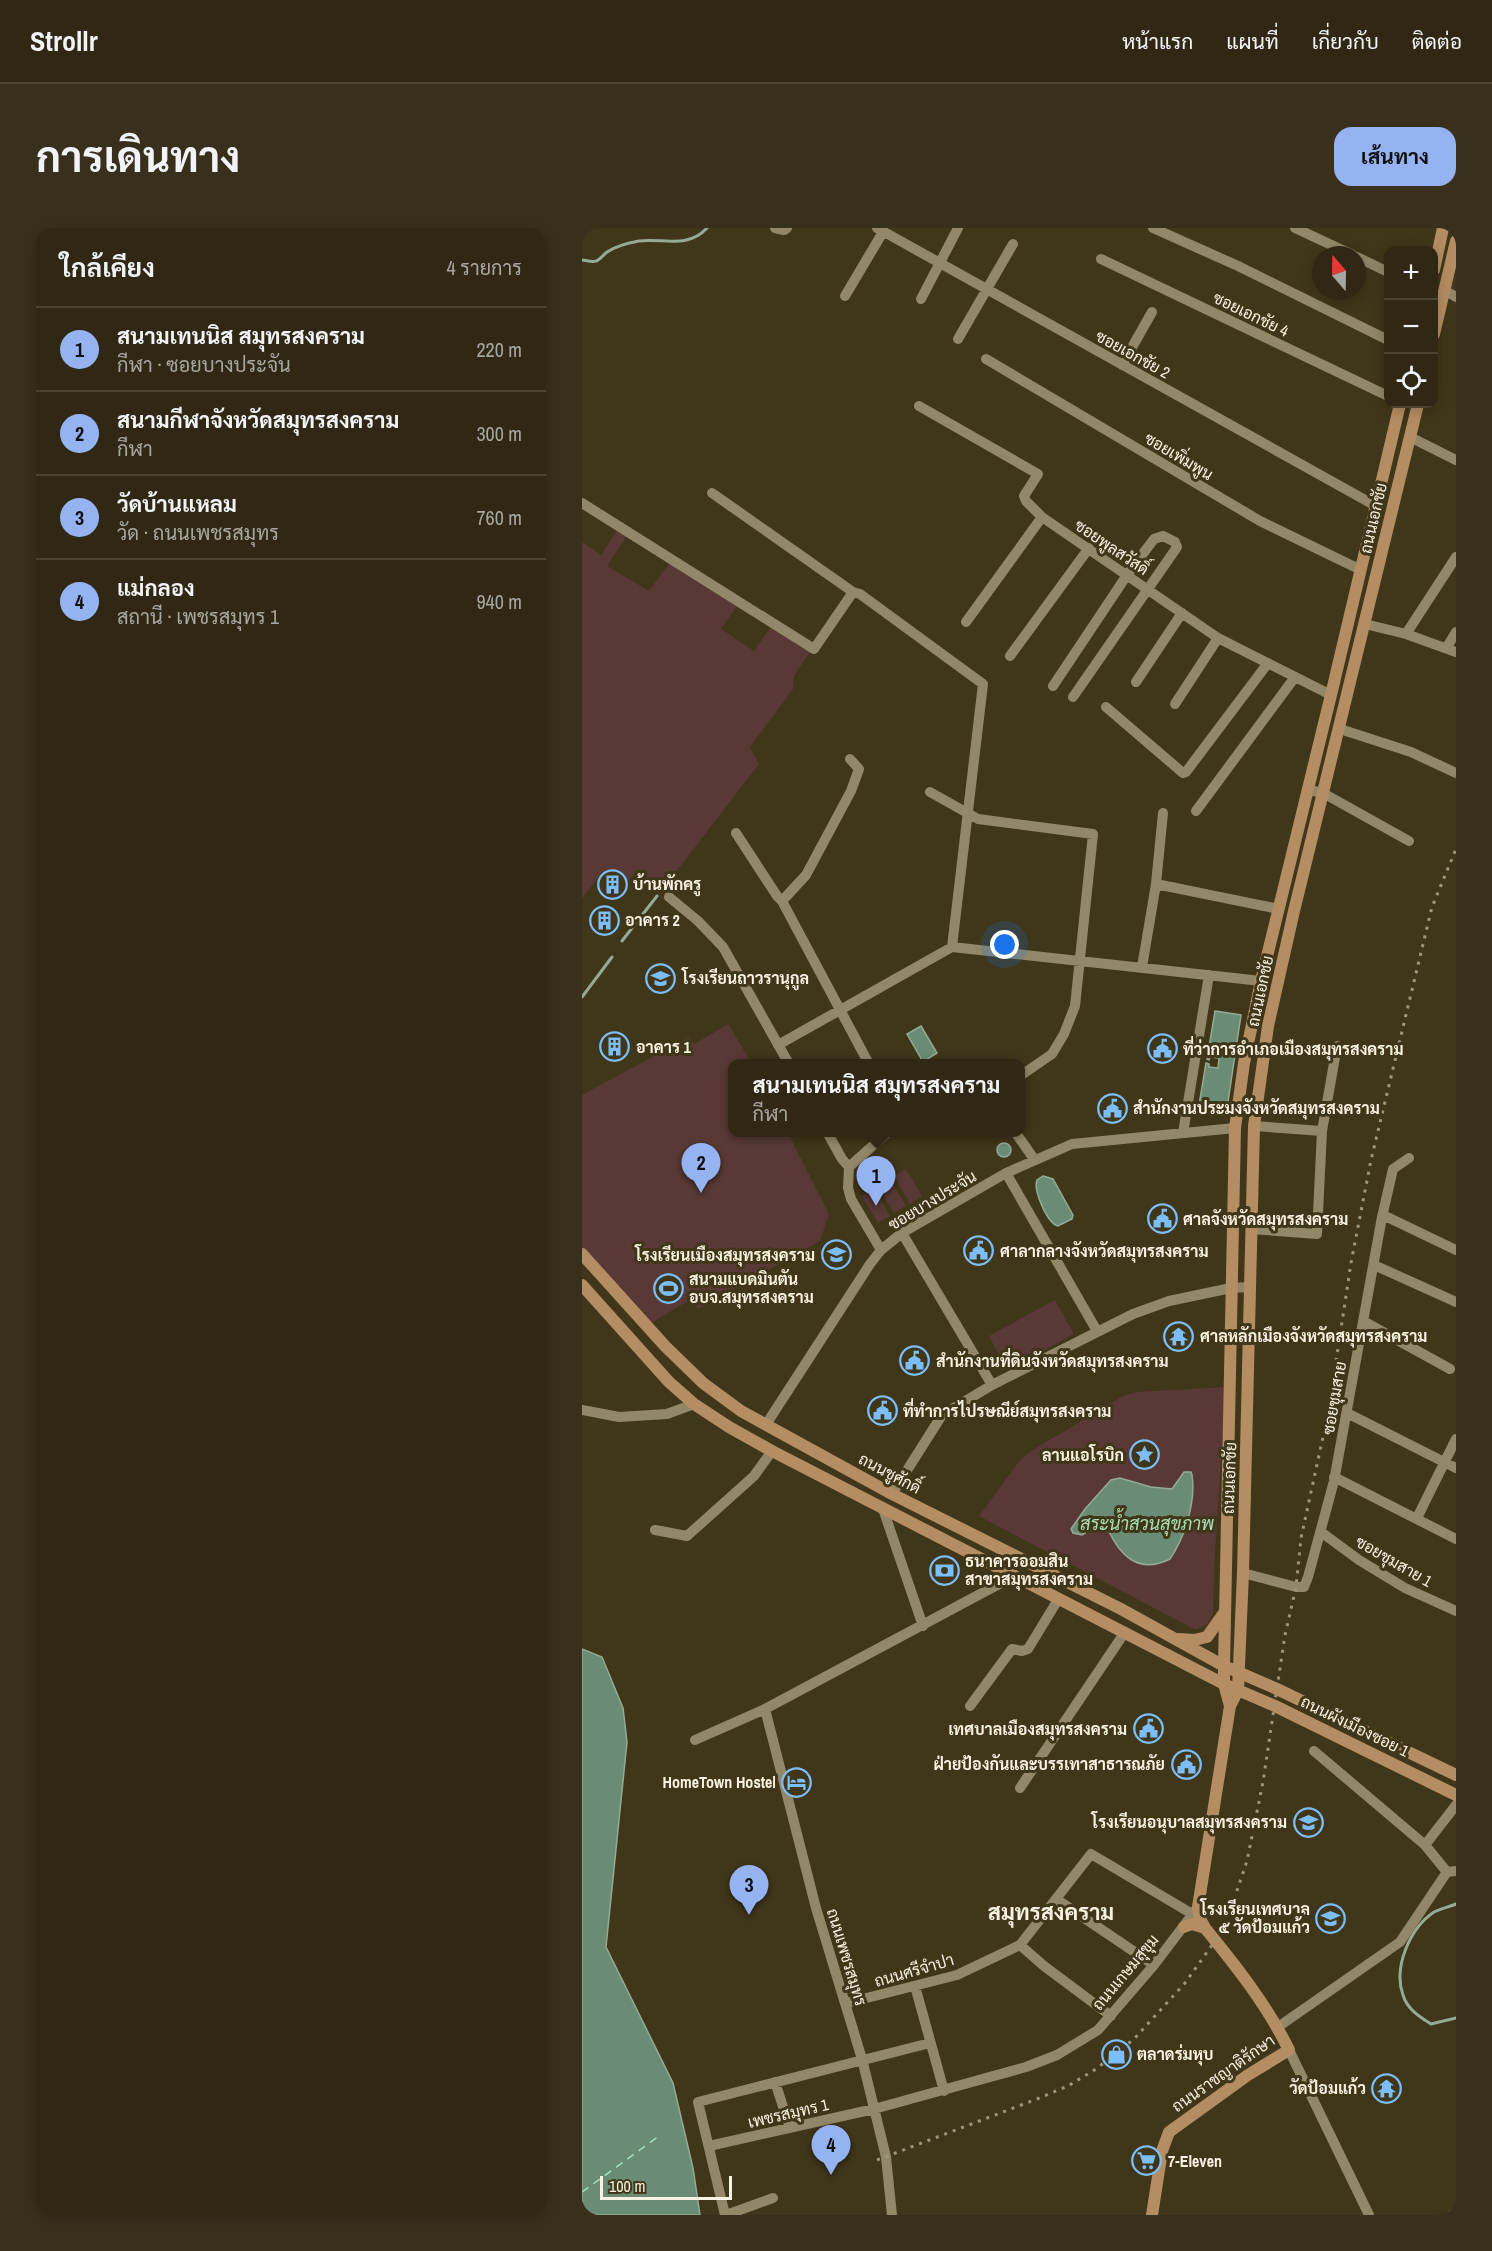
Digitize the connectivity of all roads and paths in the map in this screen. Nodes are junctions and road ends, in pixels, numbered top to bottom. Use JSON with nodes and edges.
{"nodes":[{"id":1,"x":776,"y":228,"type":"edge"},
{"id":2,"x":787,"y":228,"type":"edge"},
{"id":3,"x":900,"y":228,"type":"edge"},
{"id":4,"x":958,"y":228,"type":"edge"},
{"id":5,"x":1153,"y":228,"type":"edge"},
{"id":6,"x":1295,"y":228,"type":"edge"},
{"id":7,"x":1443,"y":228,"type":"edge"},
{"id":8,"x":880,"y":230,"type":"edge"},
{"id":9,"x":894,"y":238,"type":"junction"},
{"id":10,"x":1456,"y":241,"type":"edge"},
{"id":11,"x":1013,"y":244,"type":"dead end"},
{"id":12,"x":1334,"y":246,"type":"edge"},
{"id":13,"x":1438,"y":251,"type":"edge"},
{"id":14,"x":1101,"y":259,"type":"dead end"},
{"id":15,"x":1366,"y":261,"type":"edge"},
{"id":16,"x":939,"y":263,"type":"junction"},
{"id":17,"x":1384,"y":270,"type":"edge"},
{"id":18,"x":986,"y":289,"type":"junction"},
{"id":19,"x":1444,"y":290,"type":"junction"},
{"id":20,"x":845,"y":296,"type":"dead end"},
{"id":21,"x":1456,"y":297,"type":"edge"},
{"id":22,"x":921,"y":299,"type":"dead end"},
{"id":23,"x":1152,"y":312,"type":"dead end"},
{"id":24,"x":1438,"y":316,"type":"edge"},
{"id":25,"x":1384,"y":338,"type":"edge"},
{"id":26,"x":958,"y":339,"type":"dead end"},
{"id":27,"x":986,"y":358,"type":"dead end"},
{"id":28,"x":1122,"y":365,"type":"junction"},
{"id":29,"x":1384,"y":394,"type":"edge"},
{"id":30,"x":919,"y":406,"type":"dead end"},
{"id":31,"x":1400,"y":408,"type":"edge"},
{"id":32,"x":1417,"y":408,"type":"edge"},
{"id":33,"x":1410,"y":437,"type":"junction"},
{"id":34,"x":1456,"y":460,"type":"edge"},
{"id":35,"x":712,"y":493,"type":"dead end"},
{"id":36,"x":582,"y":503,"type":"edge"},
{"id":37,"x":1376,"y":506,"type":"junction"},
{"id":38,"x":1042,"y":517,"type":"junction"},
{"id":39,"x":1089,"y":548,"type":"junction"},
{"id":40,"x":1456,"y":557,"type":"edge"},
{"id":41,"x":1361,"y":570,"type":"junction"},
{"id":42,"x":1127,"y":575,"type":"junction"},
{"id":43,"x":1148,"y":589,"type":"junction"},
{"id":44,"x":853,"y":592,"type":"junction"},
{"id":45,"x":1182,"y":613,"type":"junction"},
{"id":46,"x":966,"y":622,"type":"dead end"},
{"id":47,"x":1365,"y":624,"type":"junction"},
{"id":48,"x":1456,"y":632,"type":"edge"},
{"id":49,"x":1406,"y":634,"type":"junction"},
{"id":50,"x":1218,"y":638,"type":"junction"},
{"id":51,"x":1451,"y":650,"type":"edge"},
{"id":52,"x":1010,"y":656,"type":"dead end"},
{"id":53,"x":1268,"y":663,"type":"junction"},
{"id":54,"x":1295,"y":677,"type":"junction"},
{"id":55,"x":1136,"y":681,"type":"dead end"},
{"id":56,"x":1053,"y":686,"type":"dead end"},
{"id":57,"x":1331,"y":695,"type":"junction"},
{"id":58,"x":1073,"y":697,"type":"dead end"},
{"id":59,"x":1175,"y":704,"type":"dead end"},
{"id":60,"x":1106,"y":707,"type":"dead end"},
{"id":61,"x":1340,"y":729,"type":"junction"},
{"id":62,"x":850,"y":759,"type":"dead end"},
{"id":63,"x":1456,"y":773,"type":"edge"},
{"id":64,"x":1309,"y":790,"type":"junction"},
{"id":65,"x":930,"y":792,"type":"dead end"},
{"id":66,"x":1323,"y":793,"type":"junction"},
{"id":67,"x":1196,"y":811,"type":"dead end"},
{"id":68,"x":1163,"y":813,"type":"dead end"},
{"id":69,"x":969,"y":814,"type":"junction"},
{"id":70,"x":736,"y":833,"type":"dead end"},
{"id":71,"x":1409,"y":841,"type":"dead end"},
{"id":72,"x":1156,"y":884,"type":"junction"},
{"id":73,"x":669,"y":897,"type":"dead end"},
{"id":74,"x":782,"y":901,"type":"junction"},
{"id":75,"x":1280,"y":909,"type":"junction"},
{"id":76,"x":952,"y":947,"type":"junction"},
{"id":77,"x":1079,"y":960,"type":"junction"},
{"id":78,"x":1142,"y":967,"type":"junction"},
{"id":79,"x":1209,"y":975,"type":"junction"},
{"id":80,"x":1261,"y":981,"type":"junction"},
{"id":81,"x":841,"y":1011,"type":"junction"},
{"id":82,"x":778,"y":1045,"type":"junction"},
{"id":83,"x":1337,"y":1046,"type":"dead end"},
{"id":84,"x":786,"y":1059,"type":"edge"},
{"id":85,"x":866,"y":1059,"type":"edge"},
{"id":86,"x":1025,"y":1073,"type":"edge"},
{"id":87,"x":1254,"y":1126,"type":"junction"},
{"id":88,"x":1235,"y":1128,"type":"junction"},
{"id":89,"x":1322,"y":1131,"type":"junction"},
{"id":90,"x":1183,"y":1133,"type":"junction"},
{"id":91,"x":830,"y":1137,"type":"edge"},
{"id":92,"x":882,"y":1137,"type":"edge"},
{"id":93,"x":1019,"y":1137,"type":"edge"},
{"id":94,"x":1409,"y":1158,"type":"dead end"},
{"id":95,"x":1034,"y":1159,"type":"junction"},
{"id":96,"x":849,"y":1167,"type":"junction"},
{"id":97,"x":1006,"y":1173,"type":"junction"},
{"id":98,"x":1383,"y":1215,"type":"junction"},
{"id":99,"x":1251,"y":1229,"type":"junction"},
{"id":100,"x":902,"y":1233,"type":"junction"},
{"id":101,"x":881,"y":1250,"type":"junction"},
{"id":102,"x":1456,"y":1250,"type":"edge"},
{"id":103,"x":582,"y":1254,"type":"edge"},
{"id":104,"x":1374,"y":1265,"type":"junction"},
{"id":105,"x":582,"y":1285,"type":"edge"},
{"id":106,"x":1250,"y":1287,"type":"junction"},
{"id":107,"x":1231,"y":1288,"type":"junction"},
{"id":108,"x":1456,"y":1302,"type":"edge"},
{"id":109,"x":1363,"y":1321,"type":"junction"},
{"id":110,"x":1098,"y":1331,"type":"junction"},
{"id":111,"x":1450,"y":1369,"type":"dead end"},
{"id":112,"x":992,"y":1385,"type":"junction"},
{"id":113,"x":694,"y":1404,"type":"junction"},
{"id":114,"x":582,"y":1410,"type":"edge"},
{"id":115,"x":1347,"y":1413,"type":"junction"},
{"id":116,"x":767,"y":1423,"type":"junction"},
{"id":117,"x":1456,"y":1439,"type":"edge"},
{"id":118,"x":772,"y":1451,"type":"junction"},
{"id":119,"x":1445,"y":1462,"type":"junction"},
{"id":120,"x":1456,"y":1468,"type":"edge"},
{"id":121,"x":1334,"y":1477,"type":"junction"},
{"id":122,"x":892,"y":1494,"type":"junction"},
{"id":123,"x":884,"y":1509,"type":"junction"},
{"id":124,"x":1417,"y":1518,"type":"junction"},
{"id":125,"x":655,"y":1530,"type":"dead end"},
{"id":126,"x":1321,"y":1532,"type":"junction"},
{"id":127,"x":1456,"y":1539,"type":"edge"},
{"id":128,"x":1243,"y":1573,"type":"junction"},
{"id":129,"x":1014,"y":1576,"type":"junction"},
{"id":130,"x":1059,"y":1598,"type":"junction"},
{"id":131,"x":1121,"y":1609,"type":"junction"},
{"id":132,"x":1226,"y":1610,"type":"junction"},
{"id":133,"x":1456,"y":1611,"type":"edge"},
{"id":134,"x":923,"y":1626,"type":"junction"},
{"id":135,"x":1112,"y":1626,"type":"junction"},
{"id":136,"x":1125,"y":1632,"type":"junction"},
{"id":137,"x":1175,"y":1639,"type":"junction"},
{"id":138,"x":1224,"y":1665,"type":"junction"},
{"id":139,"x":1239,"y":1672,"type":"junction"},
{"id":140,"x":1224,"y":1684,"type":"junction"},
{"id":141,"x":1238,"y":1690,"type":"junction"},
{"id":142,"x":1302,"y":1701,"type":"junction"},
{"id":143,"x":970,"y":1706,"type":"dead end"},
{"id":144,"x":1230,"y":1706,"type":"junction"},
{"id":145,"x":765,"y":1708,"type":"junction"},
{"id":146,"x":1295,"y":1715,"type":"junction"},
{"id":147,"x":695,"y":1740,"type":"dead end"},
{"id":148,"x":1314,"y":1751,"type":"dead end"},
{"id":149,"x":1456,"y":1775,"type":"edge"},
{"id":150,"x":1020,"y":1788,"type":"dead end"},
{"id":151,"x":1456,"y":1795,"type":"edge"},
{"id":152,"x":1456,"y":1805,"type":"edge"},
{"id":153,"x":1425,"y":1845,"type":"junction"},
{"id":154,"x":1452,"y":1871,"type":"edge"},
{"id":155,"x":1056,"y":1899,"type":"junction"},
{"id":156,"x":1196,"y":1911,"type":"junction"},
{"id":157,"x":1184,"y":1927,"type":"junction"},
{"id":158,"x":1205,"y":1928,"type":"junction"},
{"id":159,"x":1020,"y":1945,"type":"junction"},
{"id":160,"x":1154,"y":1965,"type":"junction"},
{"id":161,"x":915,"y":1986,"type":"junction"},
{"id":162,"x":847,"y":2003,"type":"junction"},
{"id":163,"x":1111,"y":2016,"type":"junction"},
{"id":164,"x":1278,"y":2027,"type":"junction"},
{"id":165,"x":930,"y":2043,"type":"junction"},
{"id":166,"x":1289,"y":2050,"type":"junction"},
{"id":167,"x":862,"y":2059,"type":"junction"},
{"id":168,"x":776,"y":2082,"type":"junction"},
{"id":169,"x":944,"y":2091,"type":"junction"},
{"id":170,"x":874,"y":2109,"type":"junction"},
{"id":171,"x":790,"y":2128,"type":"junction"},
{"id":172,"x":709,"y":2146,"type":"junction"},
{"id":173,"x":773,"y":2198,"type":"dead end"},
{"id":174,"x":1154,"y":2214,"type":"edge"},
{"id":175,"x":1368,"y":2214,"type":"edge"},
{"id":176,"x":725,"y":2215,"type":"edge"},
{"id":177,"x":892,"y":2215,"type":"edge"}],
"edges":[{"from":1,"to":2,"type":"street"},
{"from":3,"to":9,"type":"street"},
{"from":4,"to":16,"type":"street"},
{"from":5,"to":25,"type":"street"},
{"from":6,"to":12,"type":"street"},
{"from":7,"to":13,"type":"main road"},
{"from":8,"to":9,"type":"street","name":"ซอยเอกชัย 2"},
{"from":8,"to":20,"type":"street"},
{"from":9,"to":16,"type":"street","name":"ซอยเอกชัย 2"},
{"from":10,"to":19,"type":"main road"},
{"from":11,"to":18,"type":"street"},
{"from":14,"to":29,"type":"street","name":"ซอยเอกชัย 4"},
{"from":15,"to":17,"type":"street"},
{"from":16,"to":18,"type":"street","name":"ซอยเอกชัย 2"},
{"from":16,"to":22,"type":"street"},
{"from":18,"to":26,"type":"street"},
{"from":18,"to":28,"type":"street","name":"ซอยเอกชัย 2"},
{"from":19,"to":21,"type":"street"},
{"from":19,"to":24,"type":"main road"},
{"from":23,"to":28,"type":"street"},
{"from":27,"to":41,"type":"street","name":"ซอยเพิ่มพูน"},
{"from":28,"to":37,"type":"street","name":"ซอยเอกชัย 2"},
{"from":30,"to":38,"type":"street","name":"ซอยพูลสวัสดิ์"},
{"from":31,"to":37,"type":"main road","name":"ถนนเอกชัย"},
{"from":32,"to":33,"type":"main road","name":"ถนนเอกชัย"},
{"from":33,"to":34,"type":"street"},
{"from":33,"to":47,"type":"main road","name":"ถนนเอกชัย"},
{"from":35,"to":44,"type":"street"},
{"from":36,"to":44,"type":"street"},
{"from":37,"to":41,"type":"main road","name":"ถนนเอกชัย"},
{"from":38,"to":39,"type":"street","name":"ซอยพูลสวัสดิ์"},
{"from":38,"to":46,"type":"street"},
{"from":39,"to":42,"type":"street","name":"ซอยพูลสวัสดิ์"},
{"from":39,"to":52,"type":"street"},
{"from":40,"to":49,"type":"street"},
{"from":41,"to":57,"type":"main road","name":"ถนนเอกชัย"},
{"from":42,"to":43,"type":"street","name":"ซอยพูลสวัสดิ์"},
{"from":42,"to":43,"type":"street"},
{"from":42,"to":56,"type":"street"},
{"from":43,"to":45,"type":"street","name":"ซอยพูลสวัสดิ์"},
{"from":43,"to":58,"type":"street"},
{"from":44,"to":69,"type":"street"},
{"from":45,"to":50,"type":"street","name":"ซอยพูลสวัสดิ์"},
{"from":45,"to":55,"type":"street"},
{"from":47,"to":49,"type":"street"},
{"from":47,"to":61,"type":"main road","name":"ถนนเอกชัย"},
{"from":48,"to":51,"type":"street"},
{"from":49,"to":51,"type":"street"},
{"from":50,"to":53,"type":"street","name":"ซอยพูลสวัสดิ์"},
{"from":50,"to":59,"type":"street"},
{"from":53,"to":54,"type":"street","name":"ซอยพูลสวัสดิ์"},
{"from":53,"to":60,"type":"street"},
{"from":54,"to":57,"type":"street","name":"ซอยพูลสวัสดิ์"},
{"from":54,"to":67,"type":"street"},
{"from":57,"to":64,"type":"main road","name":"ถนนเอกชัย"},
{"from":61,"to":63,"type":"street"},
{"from":61,"to":66,"type":"main road","name":"ถนนเอกชัย"},
{"from":62,"to":74,"type":"street"},
{"from":64,"to":66,"type":"street"},
{"from":64,"to":75,"type":"main road","name":"ถนนเอกชัย"},
{"from":65,"to":69,"type":"street"},
{"from":66,"to":71,"type":"street"},
{"from":66,"to":87,"type":"main road","name":"ถนนเอกชัย"},
{"from":68,"to":72,"type":"street"},
{"from":69,"to":76,"type":"street"},
{"from":69,"to":77,"type":"street"},
{"from":70,"to":74,"type":"street"},
{"from":72,"to":75,"type":"street"},
{"from":72,"to":78,"type":"street"},
{"from":73,"to":82,"type":"street"},
{"from":74,"to":81,"type":"street"},
{"from":75,"to":80,"type":"main road","name":"ถนนเอกชัย"},
{"from":76,"to":77,"type":"street"},
{"from":76,"to":81,"type":"street"},
{"from":77,"to":78,"type":"street"},
{"from":77,"to":86,"type":"street"},
{"from":78,"to":79,"type":"street"},
{"from":79,"to":80,"type":"street"},
{"from":79,"to":90,"type":"street"},
{"from":80,"to":88,"type":"main road","name":"ถนนเอกชัย"},
{"from":81,"to":82,"type":"street"},
{"from":81,"to":85,"type":"street"},
{"from":82,"to":84,"type":"street"},
{"from":83,"to":89,"type":"street"},
{"from":87,"to":89,"type":"street"},
{"from":87,"to":99,"type":"main road","name":"ถนนเอกชัย"},
{"from":88,"to":90,"type":"street","name":"ซอยบางประจัน"},
{"from":88,"to":107,"type":"main road","name":"ถนนเอกชัย"},
{"from":89,"to":99,"type":"street"},
{"from":90,"to":95,"type":"street","name":"ซอยบางประจัน"},
{"from":91,"to":96,"type":"street"},
{"from":92,"to":96,"type":"street"},
{"from":93,"to":95,"type":"street"},
{"from":94,"to":98,"type":"street","name":"ซอยชุมสาย"},
{"from":95,"to":97,"type":"street","name":"ซอยบางประจัน"},
{"from":96,"to":101,"type":"street"},
{"from":97,"to":100,"type":"street","name":"ซอยบางประจัน"},
{"from":97,"to":110,"type":"street"},
{"from":98,"to":102,"type":"street"},
{"from":98,"to":104,"type":"street","name":"ซอยชุมสาย"},
{"from":99,"to":106,"type":"main road","name":"ถนนเอกชัย"},
{"from":100,"to":101,"type":"street","name":"ซอยบางประจัน"},
{"from":100,"to":112,"type":"street"},
{"from":101,"to":116,"type":"street","name":"ซอยบางประจัน"},
{"from":103,"to":116,"type":"main road","name":"ถนนชูศักดิ์"},
{"from":104,"to":108,"type":"street"},
{"from":104,"to":109,"type":"street","name":"ซอยชุมสาย"},
{"from":105,"to":113,"type":"main road"},
{"from":106,"to":107,"type":"street"},
{"from":106,"to":128,"type":"main road","name":"ถนนเอกชัย"},
{"from":107,"to":110,"type":"street"},
{"from":107,"to":132,"type":"main road","name":"ถนนเอกชัย"},
{"from":109,"to":111,"type":"street"},
{"from":109,"to":115,"type":"street","name":"ซอยชุมสาย"},
{"from":110,"to":112,"type":"street"},
{"from":112,"to":122,"type":"street"},
{"from":113,"to":114,"type":"street"},
{"from":113,"to":118,"type":"main road"},
{"from":115,"to":119,"type":"street"},
{"from":115,"to":121,"type":"street","name":"ซอยชุมสาย"},
{"from":116,"to":122,"type":"main road","name":"ถนนชูศักดิ์"},
{"from":117,"to":119,"type":"street"},
{"from":118,"to":123,"type":"main road"},
{"from":118,"to":125,"type":"street"},
{"from":119,"to":120,"type":"street"},
{"from":119,"to":124,"type":"street"},
{"from":121,"to":124,"type":"street"},
{"from":121,"to":126,"type":"street","name":"ซอยชุมสาย"},
{"from":122,"to":131,"type":"main road","name":"ถนนชูศักดิ์"},
{"from":123,"to":129,"type":"main road"},
{"from":123,"to":134,"type":"street"},
{"from":124,"to":127,"type":"street"},
{"from":126,"to":128,"type":"street","name":"ซอยชุมสาย"},
{"from":126,"to":133,"type":"street","name":"ซอยชุมสาย 1"},
{"from":128,"to":139,"type":"main road","name":"ถนนเอกชัย"},
{"from":129,"to":130,"type":"main road"},
{"from":129,"to":134,"type":"street"},
{"from":130,"to":135,"type":"main road"},
{"from":130,"to":143,"type":"street"},
{"from":131,"to":135,"type":"main road"},
{"from":131,"to":137,"type":"main road","name":"ถนนชูศักดิ์"},
{"from":132,"to":137,"type":"main road"},
{"from":132,"to":138,"type":"main road","name":"ถนนเอกชัย"},
{"from":134,"to":145,"type":"street"},
{"from":135,"to":136,"type":"main road"},
{"from":136,"to":140,"type":"main road"},
{"from":136,"to":150,"type":"street"},
{"from":137,"to":138,"type":"main road","name":"ถนนชูศักดิ์"},
{"from":138,"to":139,"type":"main road","name":"ถนนผังเมืองซอย 1"},
{"from":138,"to":140,"type":"main road","name":"ถนนเอกชัย"},
{"from":139,"to":141,"type":"main road","name":"ถนนเอกชัย"},
{"from":139,"to":142,"type":"main road","name":"ถนนผังเมืองซอย 1"},
{"from":140,"to":141,"type":"main road","name":"ถนนผังเมืองซอย 1"},
{"from":140,"to":144,"type":"main road"},
{"from":141,"to":144,"type":"main road"},
{"from":141,"to":146,"type":"main road","name":"ถนนผังเมืองซอย 1"},
{"from":142,"to":146,"type":"main road"},
{"from":142,"to":149,"type":"main road","name":"ถนนผังเมืองซอย 1"},
{"from":144,"to":156,"type":"main road"},
{"from":145,"to":147,"type":"street"},
{"from":145,"to":162,"type":"street","name":"ถนนเพชรสมุทร"},
{"from":146,"to":151,"type":"main road","name":"ถนนผังเมืองซอย 1"},
{"from":148,"to":153,"type":"street"},
{"from":152,"to":153,"type":"street"},
{"from":153,"to":154,"type":"street"},
{"from":154,"to":164,"type":"street"},
{"from":155,"to":156,"type":"street","name":"ถนนศรีจำปา"},
{"from":155,"to":159,"type":"street","name":"ถนนศรีจำปา"},
{"from":155,"to":160,"type":"street"},
{"from":156,"to":157,"type":"street","name":"ถนนเกษมสุขุม"},
{"from":156,"to":158,"type":"main road","name":"ถนนราชญาติรักษา"},
{"from":157,"to":158,"type":"main road"},
{"from":157,"to":160,"type":"street","name":"ถนนเกษมสุขุม"},
{"from":158,"to":164,"type":"main road","name":"ถนนราชญาติรักษา"},
{"from":159,"to":161,"type":"street","name":"ถนนศรีจำปา"},
{"from":159,"to":163,"type":"street"},
{"from":160,"to":163,"type":"street","name":"ถนนเกษมสุขุม"},
{"from":161,"to":162,"type":"street","name":"ถนนศรีจำปา"},
{"from":161,"to":165,"type":"street"},
{"from":162,"to":167,"type":"street","name":"ถนนเพชรสมุทร"},
{"from":163,"to":169,"type":"street","name":"ถนนเกษมสุขุม"},
{"from":164,"to":166,"type":"main road","name":"ถนนราชญาติรักษา"},
{"from":165,"to":167,"type":"street"},
{"from":165,"to":169,"type":"street"},
{"from":166,"to":174,"type":"main road","name":"ถนนราชญาติรักษา"},
{"from":166,"to":175,"type":"street"},
{"from":167,"to":168,"type":"street"},
{"from":167,"to":170,"type":"street","name":"ถนนเพชรสมุทร"},
{"from":168,"to":171,"type":"street"},
{"from":168,"to":172,"type":"street"},
{"from":169,"to":170,"type":"street","name":"ถนนเกษมสุขุม"},
{"from":170,"to":171,"type":"street","name":"เพชรสมุทร 1"},
{"from":170,"to":177,"type":"street","name":"ถนนเพชรสมุทร"},
{"from":171,"to":172,"type":"street","name":"เพชรสมุทร 1"},
{"from":172,"to":176,"type":"street"},
{"from":173,"to":176,"type":"street"}]}
